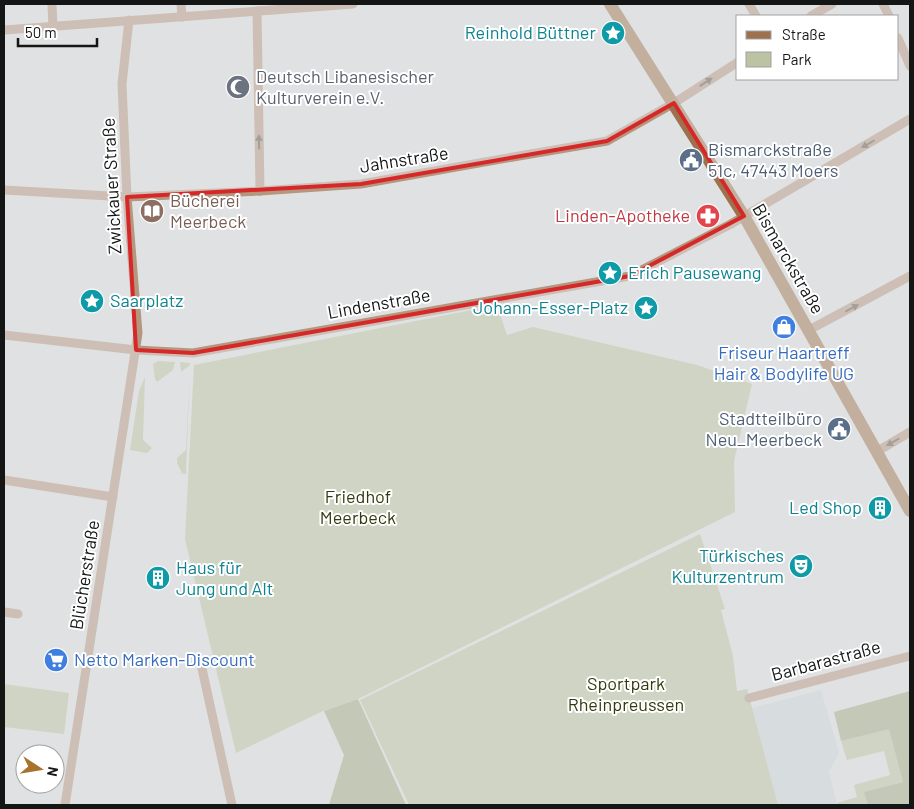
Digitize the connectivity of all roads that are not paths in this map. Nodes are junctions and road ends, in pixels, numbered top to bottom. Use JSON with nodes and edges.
{"nodes":[{"id":1,"x":52,"y":4,"type":"edge"},
{"id":2,"x":181,"y":4,"type":"edge"},
{"id":3,"x":353,"y":4,"type":"edge"},
{"id":4,"x":610,"y":4,"type":"edge"},
{"id":5,"x":749,"y":4,"type":"edge"},
{"id":6,"x":832,"y":4,"type":"edge"},
{"id":7,"x":256,"y":11,"type":"junction"},
{"id":8,"x":755,"y":15,"type":"edge"},
{"id":9,"x":814,"y":15,"type":"edge"},
{"id":10,"x":182,"y":17,"type":"junction"},
{"id":11,"x":129,"y":20,"type":"junction"},
{"id":12,"x":53,"y":28,"type":"junction"},
{"id":13,"x":4,"y":30,"type":"edge"},
{"id":14,"x":899,"y":40,"type":"edge"},
{"id":15,"x":736,"y":63,"type":"edge"},
{"id":16,"x":910,"y":66,"type":"edge"},
{"id":17,"x":674,"y":103,"type":"junction"},
{"id":18,"x":910,"y":119,"type":"edge"},
{"id":19,"x":4,"y":190,"type":"edge"},
{"id":20,"x":260,"y":191,"type":"junction"},
{"id":21,"x":127,"y":197,"type":"junction"},
{"id":22,"x":744,"y":216,"type":"junction"},
{"id":23,"x":910,"y":276,"type":"edge"},
{"id":24,"x":809,"y":330,"type":"junction"},
{"id":25,"x":4,"y":335,"type":"edge"},
{"id":26,"x":136,"y":350,"type":"junction"},
{"id":27,"x":910,"y":432,"type":"edge"},
{"id":28,"x":876,"y":452,"type":"junction"},
{"id":29,"x":4,"y":480,"type":"edge"},
{"id":30,"x":113,"y":497,"type":"junction"},
{"id":31,"x":910,"y":512,"type":"edge"},
{"id":32,"x":4,"y":612,"type":"edge"},
{"id":33,"x":18,"y":614,"type":"dead end"},
{"id":34,"x":910,"y":656,"type":"edge"},
{"id":35,"x":202,"y":664,"type":"dead end"},
{"id":36,"x":749,"y":698,"type":"dead end"},
{"id":37,"x":65,"y":805,"type":"edge"},
{"id":38,"x":232,"y":805,"type":"edge"}],
"edges":[{"from":1,"to":12,"type":"street"},
{"from":2,"to":10,"type":"street"},
{"from":3,"to":7,"type":"street"},
{"from":4,"to":17,"type":"main road","name":"Bismarckstraße"},
{"from":5,"to":8,"type":"street"},
{"from":6,"to":9,"type":"street"},
{"from":7,"to":10,"type":"street"},
{"from":20,"to":7,"type":"street","one_way":true},
{"from":10,"to":11,"type":"street"},
{"from":11,"to":12,"type":"street"},
{"from":11,"to":21,"type":"street","name":"Zwickauer Straße"},
{"from":12,"to":13,"type":"street"},
{"from":14,"to":16,"type":"street"},
{"from":17,"to":15,"type":"street","name":"Jahnstraße","one_way":true},
{"from":17,"to":20,"type":"street","name":"Jahnstraße"},
{"from":17,"to":22,"type":"main road","name":"Bismarckstraße"},
{"from":18,"to":22,"type":"street","name":"Lindenstraße","one_way":true},
{"from":19,"to":21,"type":"street","name":"Jahnstraße"},
{"from":20,"to":21,"type":"street","name":"Jahnstraße"},
{"from":21,"to":26,"type":"street","name":"Zwickauer Straße"},
{"from":22,"to":24,"type":"main road","name":"Bismarckstraße"},
{"from":22,"to":26,"type":"street","name":"Lindenstraße"},
{"from":24,"to":23,"type":"street","one_way":true},
{"from":24,"to":28,"type":"main road","name":"Bismarckstraße"},
{"from":25,"to":26,"type":"street","name":"Lindenstraße"},
{"from":26,"to":30,"type":"street","name":"Blücherstraße"},
{"from":27,"to":28,"type":"street","one_way":true},
{"from":28,"to":31,"type":"main road","name":"Bismarckstraße"},
{"from":29,"to":30,"type":"street"},
{"from":30,"to":37,"type":"street","name":"Blücherstraße"},
{"from":32,"to":33,"type":"street"},
{"from":34,"to":36,"type":"street","name":"Barbarastraße"},
{"from":35,"to":38,"type":"street"}]}
